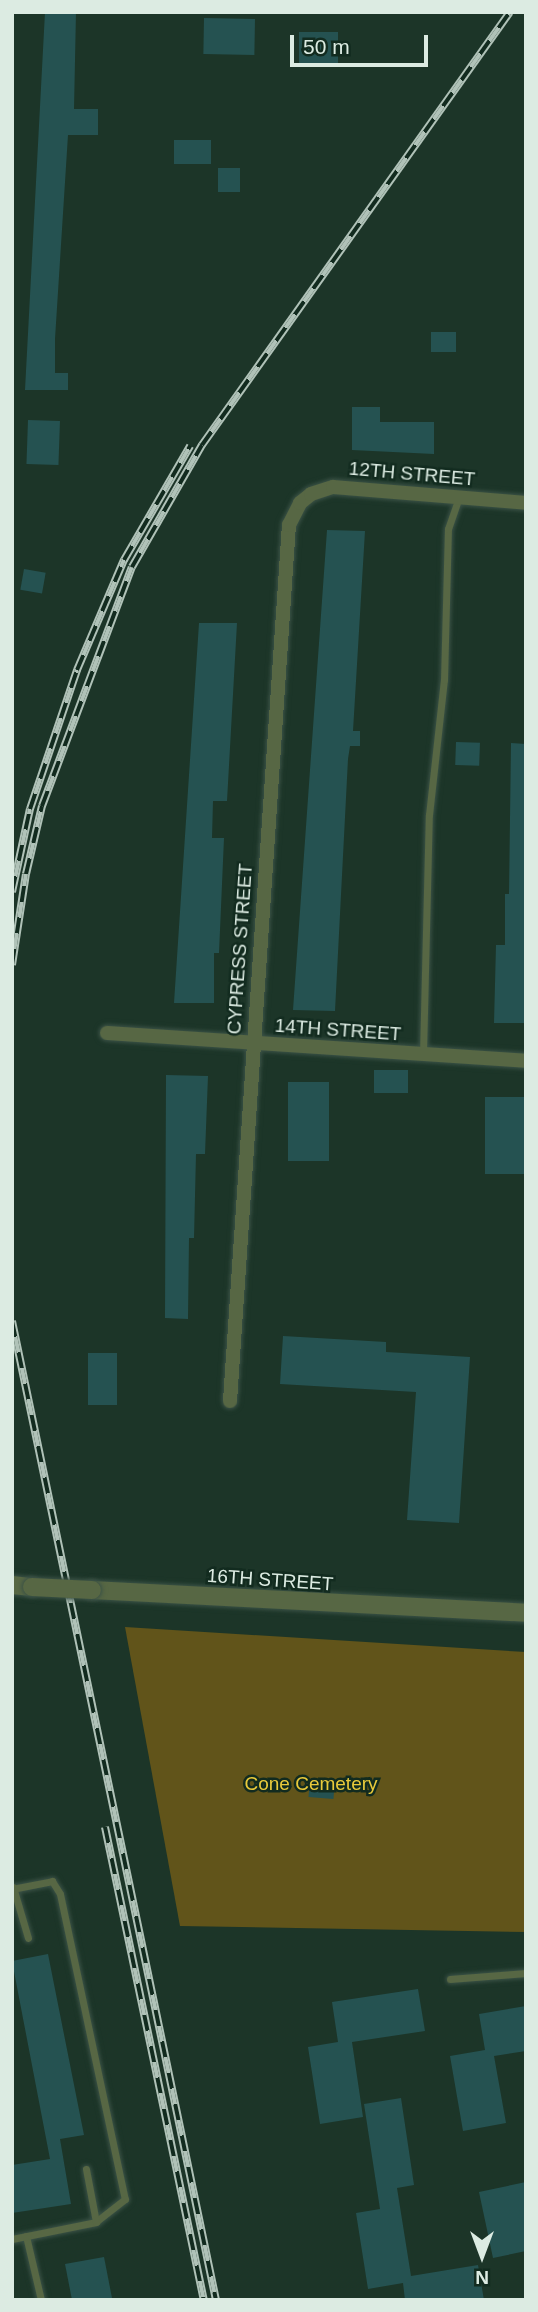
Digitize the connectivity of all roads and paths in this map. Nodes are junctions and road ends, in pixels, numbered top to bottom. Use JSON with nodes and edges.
{"nodes":[{"id":1,"x":459,"y":497,"type":"junction"},
{"id":2,"x":300,"y":503,"type":"joint"},
{"id":3,"x":526,"y":503,"type":"edge"},
{"id":4,"x":107,"y":1033,"type":"dead end"},
{"id":5,"x":253,"y":1043,"type":"junction"},
{"id":6,"x":423,"y":1054,"type":"junction"},
{"id":7,"x":526,"y":1061,"type":"edge"},
{"id":8,"x":230,"y":1401,"type":"dead end"},
{"id":9,"x":12,"y":1585,"type":"edge"},
{"id":10,"x":526,"y":1613,"type":"edge"},
{"id":11,"x":14,"y":1888,"type":"edge"},
{"id":12,"x":28,"y":1938,"type":"dead end"},
{"id":13,"x":526,"y":1973,"type":"edge"},
{"id":14,"x":450,"y":1979,"type":"dead end"},
{"id":15,"x":86,"y":2169,"type":"dead end"},
{"id":16,"x":96,"y":2222,"type":"junction"},
{"id":17,"x":26,"y":2236,"type":"junction"},
{"id":18,"x":12,"y":2239,"type":"edge"},
{"id":19,"x":41,"y":2300,"type":"edge"}],
"edges":[{"from":1,"to":2,"type":"street","name":"12TH STREET"},
{"from":1,"to":3,"type":"street","name":"12TH STREET"},
{"from":1,"to":6,"type":"lane"},
{"from":2,"to":5,"type":"street","name":"CYPRESS STREET"},
{"from":4,"to":5,"type":"street","name":"14TH STREET"},
{"from":5,"to":6,"type":"street","name":"14TH STREET"},
{"from":5,"to":8,"type":"street","name":"CYPRESS STREET"},
{"from":6,"to":7,"type":"street","name":"14TH STREET"},
{"from":9,"to":10,"type":"street","name":"16TH STREET","bridge":true},
{"from":11,"to":12,"type":"lane"},
{"from":11,"to":16,"type":"lane"},
{"from":13,"to":14,"type":"lane"},
{"from":15,"to":16,"type":"lane"},
{"from":16,"to":17,"type":"lane"},
{"from":17,"to":18,"type":"lane"},
{"from":17,"to":19,"type":"lane"}]}
